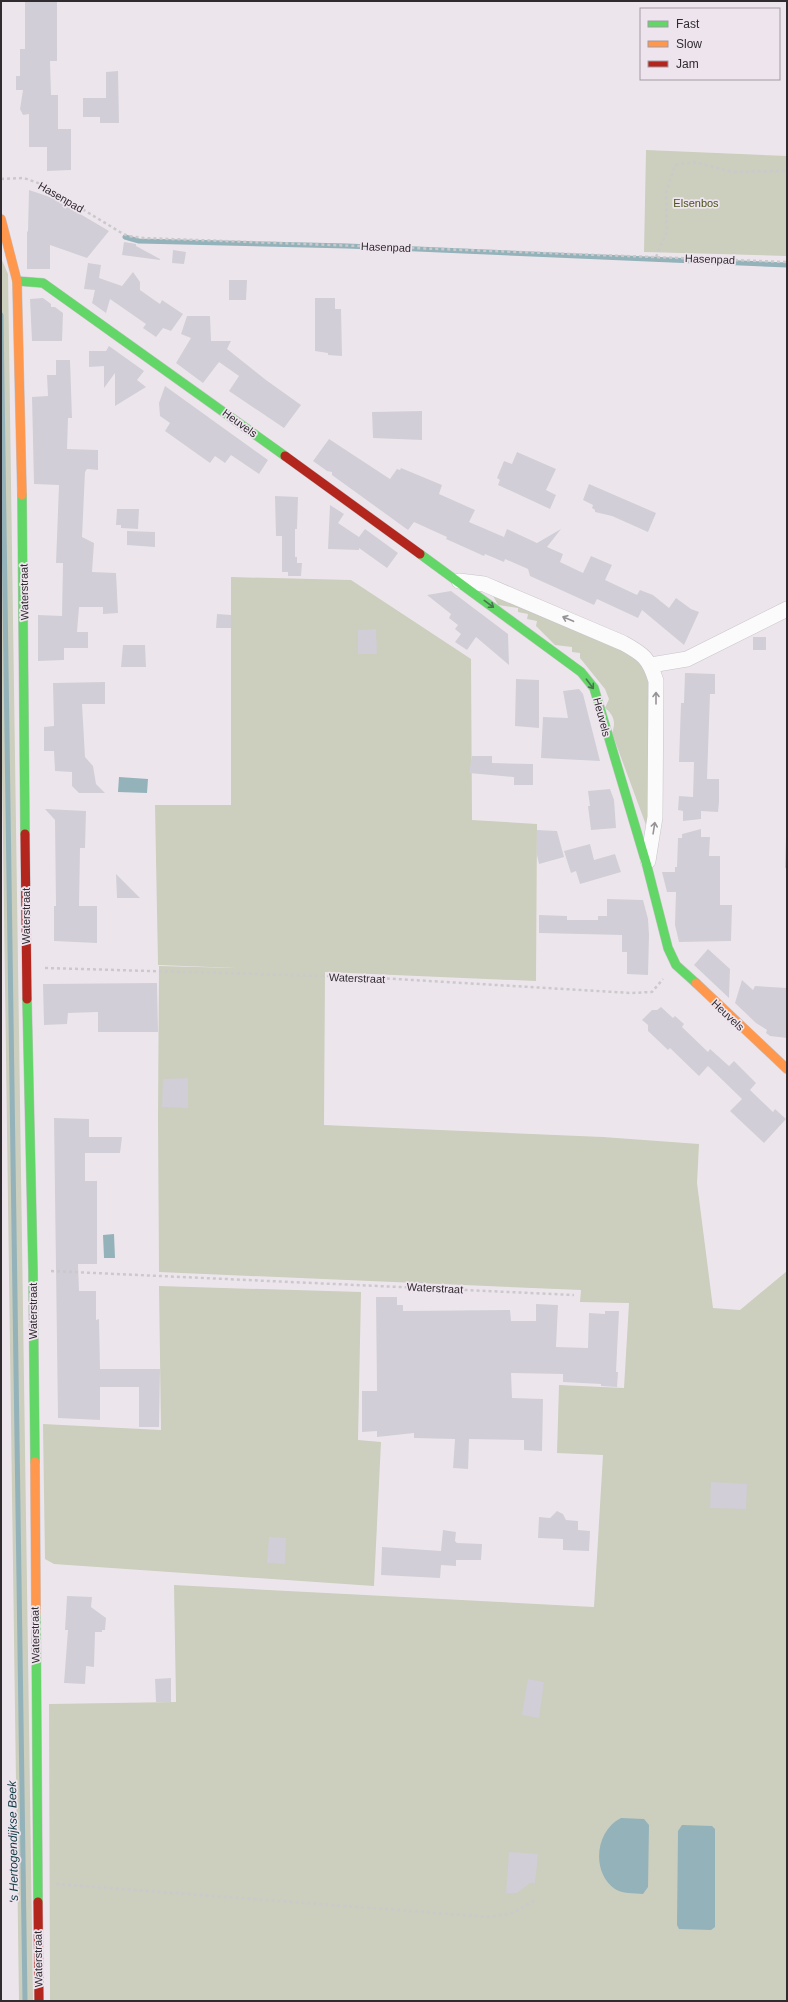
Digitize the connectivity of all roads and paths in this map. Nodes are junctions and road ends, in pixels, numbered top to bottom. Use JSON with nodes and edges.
{"nodes":[{"id":1,"x":787,"y":171,"type":"edge"},
{"id":2,"x":1,"y":179,"type":"edge"},
{"id":3,"x":1,"y":219,"type":"edge"},
{"id":4,"x":656,"y":257,"type":"junction"},
{"id":5,"x":787,"y":262,"type":"edge"},
{"id":6,"x":17,"y":280,"type":"junction"},
{"id":7,"x":457,"y":580,"type":"junction"},
{"id":8,"x":787,"y":609,"type":"edge"},
{"id":9,"x":651,"y":665,"type":"junction"},
{"id":10,"x":647,"y":866,"type":"junction"},
{"id":11,"x":676,"y":965,"type":"junction"},
{"id":12,"x":26,"y":967,"type":"junction"},
{"id":13,"x":787,"y":1069,"type":"edge"},
{"id":14,"x":33,"y":1270,"type":"junction"},
{"id":15,"x":574,"y":1295,"type":"dead end"},
{"id":16,"x":37,"y":1882,"type":"junction"},
{"id":17,"x":537,"y":1899,"type":"dead end"},
{"id":18,"x":39,"y":2001,"type":"edge"}],
"edges":[{"from":1,"to":4,"type":"path"},
{"from":2,"to":4,"type":"path","name":"Hasenpad"},
{"from":3,"to":6,"type":"street","name":"Waterstraat"},
{"from":4,"to":5,"type":"path","name":"Hasenpad"},
{"from":6,"to":7,"type":"street","name":"Heuvels"},
{"from":6,"to":12,"type":"street","name":"Waterstraat"},
{"from":9,"to":7,"type":"street","name":"Heuvels","one_way":true},
{"from":7,"to":10,"type":"street","name":"Heuvels","one_way":true},
{"from":8,"to":9,"type":"street"},
{"from":10,"to":9,"type":"street","name":"Heuvels","one_way":true},
{"from":10,"to":11,"type":"street","name":"Heuvels"},
{"from":11,"to":12,"type":"path","name":"Waterstraat"},
{"from":11,"to":13,"type":"street","name":"Heuvels"},
{"from":12,"to":14,"type":"street","name":"Waterstraat"},
{"from":14,"to":15,"type":"path","name":"Waterstraat"},
{"from":14,"to":16,"type":"street","name":"Waterstraat"},
{"from":16,"to":17,"type":"path"},
{"from":16,"to":18,"type":"street","name":"Waterstraat"}]}
